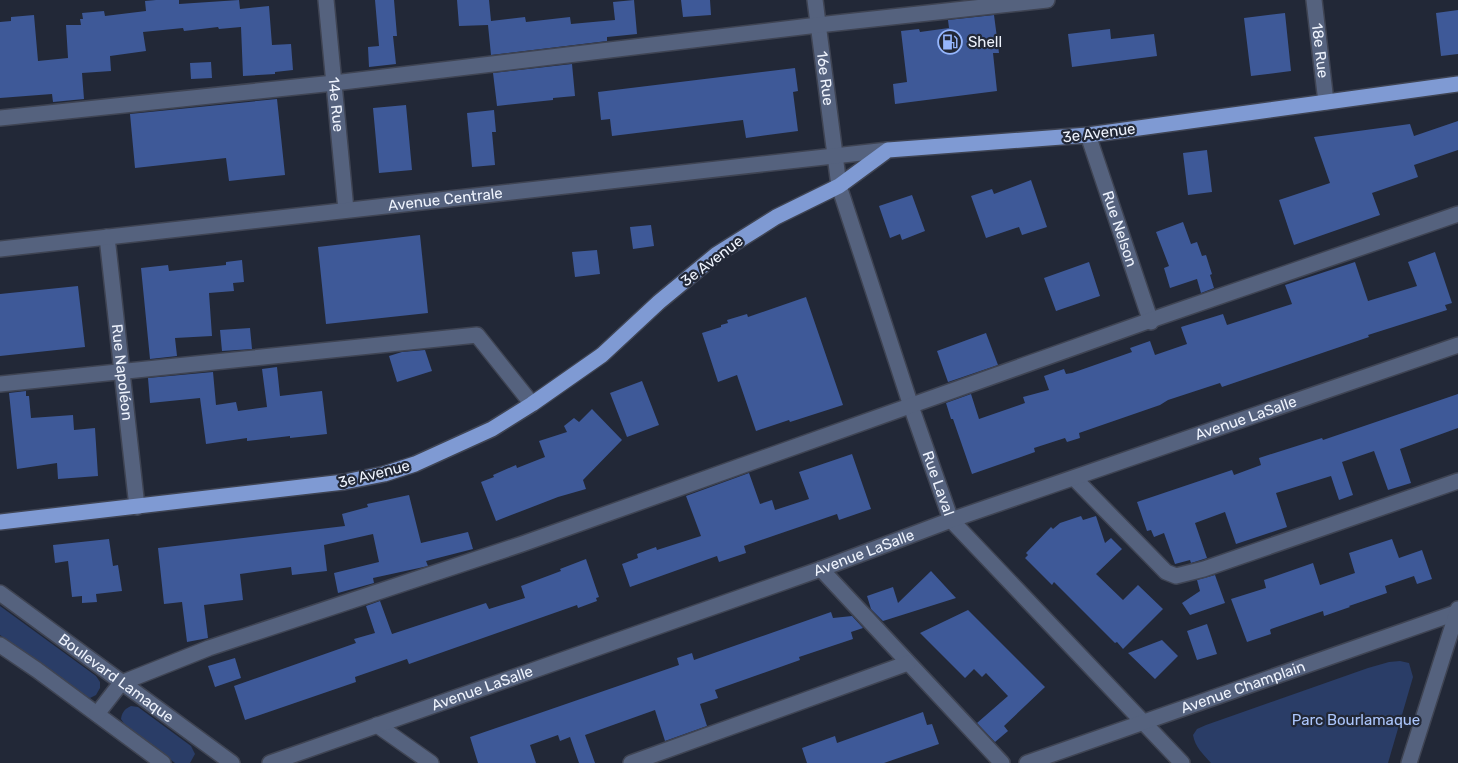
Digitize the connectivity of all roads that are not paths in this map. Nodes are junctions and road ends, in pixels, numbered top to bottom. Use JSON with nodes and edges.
{"nodes":[{"id":1,"x":326,"y":0,"type":"edge"},
{"id":2,"x":815,"y":0,"type":"edge"},
{"id":3,"x":1047,"y":0,"type":"edge"},
{"id":4,"x":1314,"y":0,"type":"edge"},
{"id":5,"x":818,"y":25,"type":"junction"},
{"id":6,"x":334,"y":83,"type":"junction"},
{"id":7,"x":1458,"y":84,"type":"edge"},
{"id":8,"x":1326,"y":102,"type":"junction"},
{"id":9,"x":0,"y":118,"type":"edge"},
{"id":10,"x":1088,"y":135,"type":"junction"},
{"id":11,"x":888,"y":150,"type":"junction"},
{"id":12,"x":834,"y":156,"type":"junction"},
{"id":13,"x":839,"y":186,"type":"junction"},
{"id":14,"x":346,"y":210,"type":"junction"},
{"id":15,"x":1458,"y":214,"type":"edge"},
{"id":16,"x":107,"y":237,"type":"junction"},
{"id":17,"x":0,"y":249,"type":"edge"},
{"id":18,"x":1151,"y":321,"type":"junction"},
{"id":19,"x":1458,"y":346,"type":"edge"},
{"id":20,"x":122,"y":372,"type":"junction"},
{"id":21,"x":0,"y":384,"type":"edge"},
{"id":22,"x":532,"y":404,"type":"junction"},
{"id":23,"x":911,"y":406,"type":"junction"},
{"id":24,"x":1074,"y":478,"type":"junction"},
{"id":25,"x":1458,"y":481,"type":"edge"},
{"id":26,"x":137,"y":507,"type":"junction"},
{"id":27,"x":951,"y":520,"type":"junction"},
{"id":28,"x":0,"y":522,"type":"edge"},
{"id":29,"x":821,"y":569,"type":"junction"},
{"id":30,"x":0,"y":593,"type":"edge"},
{"id":31,"x":1458,"y":611,"type":"edge"},
{"id":32,"x":0,"y":645,"type":"edge"},
{"id":33,"x":908,"y":663,"type":"junction"},
{"id":34,"x":121,"y":683,"type":"junction"},
{"id":35,"x":97,"y":714,"type":"junction"},
{"id":36,"x":1143,"y":722,"type":"junction"},
{"id":37,"x":377,"y":725,"type":"junction"},
{"id":38,"x":163,"y":763,"type":"edge"},
{"id":39,"x":232,"y":763,"type":"edge"},
{"id":40,"x":270,"y":763,"type":"edge"},
{"id":41,"x":430,"y":763,"type":"edge"},
{"id":42,"x":631,"y":763,"type":"edge"},
{"id":43,"x":1002,"y":763,"type":"edge"},
{"id":44,"x":1026,"y":763,"type":"edge"},
{"id":45,"x":1182,"y":763,"type":"edge"},
{"id":46,"x":1409,"y":763,"type":"edge"}],
"edges":[{"from":1,"to":6,"type":"street","name":"14e Rue"},
{"from":2,"to":5,"type":"street","name":"16e Rue"},
{"from":3,"to":5,"type":"street"},
{"from":4,"to":8,"type":"street","name":"18e Rue"},
{"from":5,"to":6,"type":"street"},
{"from":5,"to":12,"type":"street","name":"16e Rue"},
{"from":6,"to":9,"type":"street"},
{"from":6,"to":14,"type":"street","name":"14e Rue"},
{"from":7,"to":8,"type":"main road","name":"3e Avenue"},
{"from":8,"to":10,"type":"main road","name":"3e Avenue"},
{"from":10,"to":11,"type":"main road","name":"3e Avenue"},
{"from":10,"to":18,"type":"street","name":"Rue Nelson"},
{"from":11,"to":12,"type":"street","name":"Avenue Centrale"},
{"from":11,"to":13,"type":"main road","name":"3e Avenue"},
{"from":12,"to":13,"type":"street","name":"Rue Laval"},
{"from":12,"to":14,"type":"street","name":"Avenue Centrale"},
{"from":13,"to":22,"type":"main road","name":"3e Avenue"},
{"from":13,"to":23,"type":"street","name":"Rue Laval"},
{"from":14,"to":16,"type":"street","name":"Avenue Centrale"},
{"from":15,"to":18,"type":"street"},
{"from":16,"to":17,"type":"street","name":"Avenue Centrale"},
{"from":16,"to":20,"type":"street","name":"Rue Napoléon"},
{"from":18,"to":23,"type":"street"},
{"from":19,"to":24,"type":"street","name":"Avenue LaSalle"},
{"from":20,"to":21,"type":"street"},
{"from":20,"to":22,"type":"street"},
{"from":20,"to":26,"type":"street","name":"Rue Napoléon"},
{"from":22,"to":26,"type":"main road","name":"3e Avenue"},
{"from":23,"to":27,"type":"street","name":"Rue Laval"},
{"from":23,"to":34,"type":"street"},
{"from":24,"to":25,"type":"street"},
{"from":24,"to":27,"type":"street","name":"Avenue LaSalle"},
{"from":26,"to":28,"type":"main road","name":"3e Avenue"},
{"from":27,"to":29,"type":"street","name":"Avenue LaSalle"},
{"from":27,"to":36,"type":"street","name":"Rue Laval"},
{"from":29,"to":33,"type":"street"},
{"from":29,"to":37,"type":"street","name":"Avenue LaSalle"},
{"from":30,"to":34,"type":"street","name":"Boulevard Lamaque"},
{"from":31,"to":36,"type":"street","name":"Avenue Champlain"},
{"from":31,"to":46,"type":"street"},
{"from":32,"to":35,"type":"street"},
{"from":33,"to":42,"type":"street"},
{"from":33,"to":43,"type":"street"},
{"from":34,"to":35,"type":"street"},
{"from":34,"to":39,"type":"street","name":"Boulevard Lamaque"},
{"from":35,"to":38,"type":"street"},
{"from":36,"to":44,"type":"street","name":"Avenue Champlain"},
{"from":36,"to":45,"type":"street","name":"Rue Laval"},
{"from":37,"to":40,"type":"street","name":"Avenue LaSalle"},
{"from":37,"to":41,"type":"street"}]}
